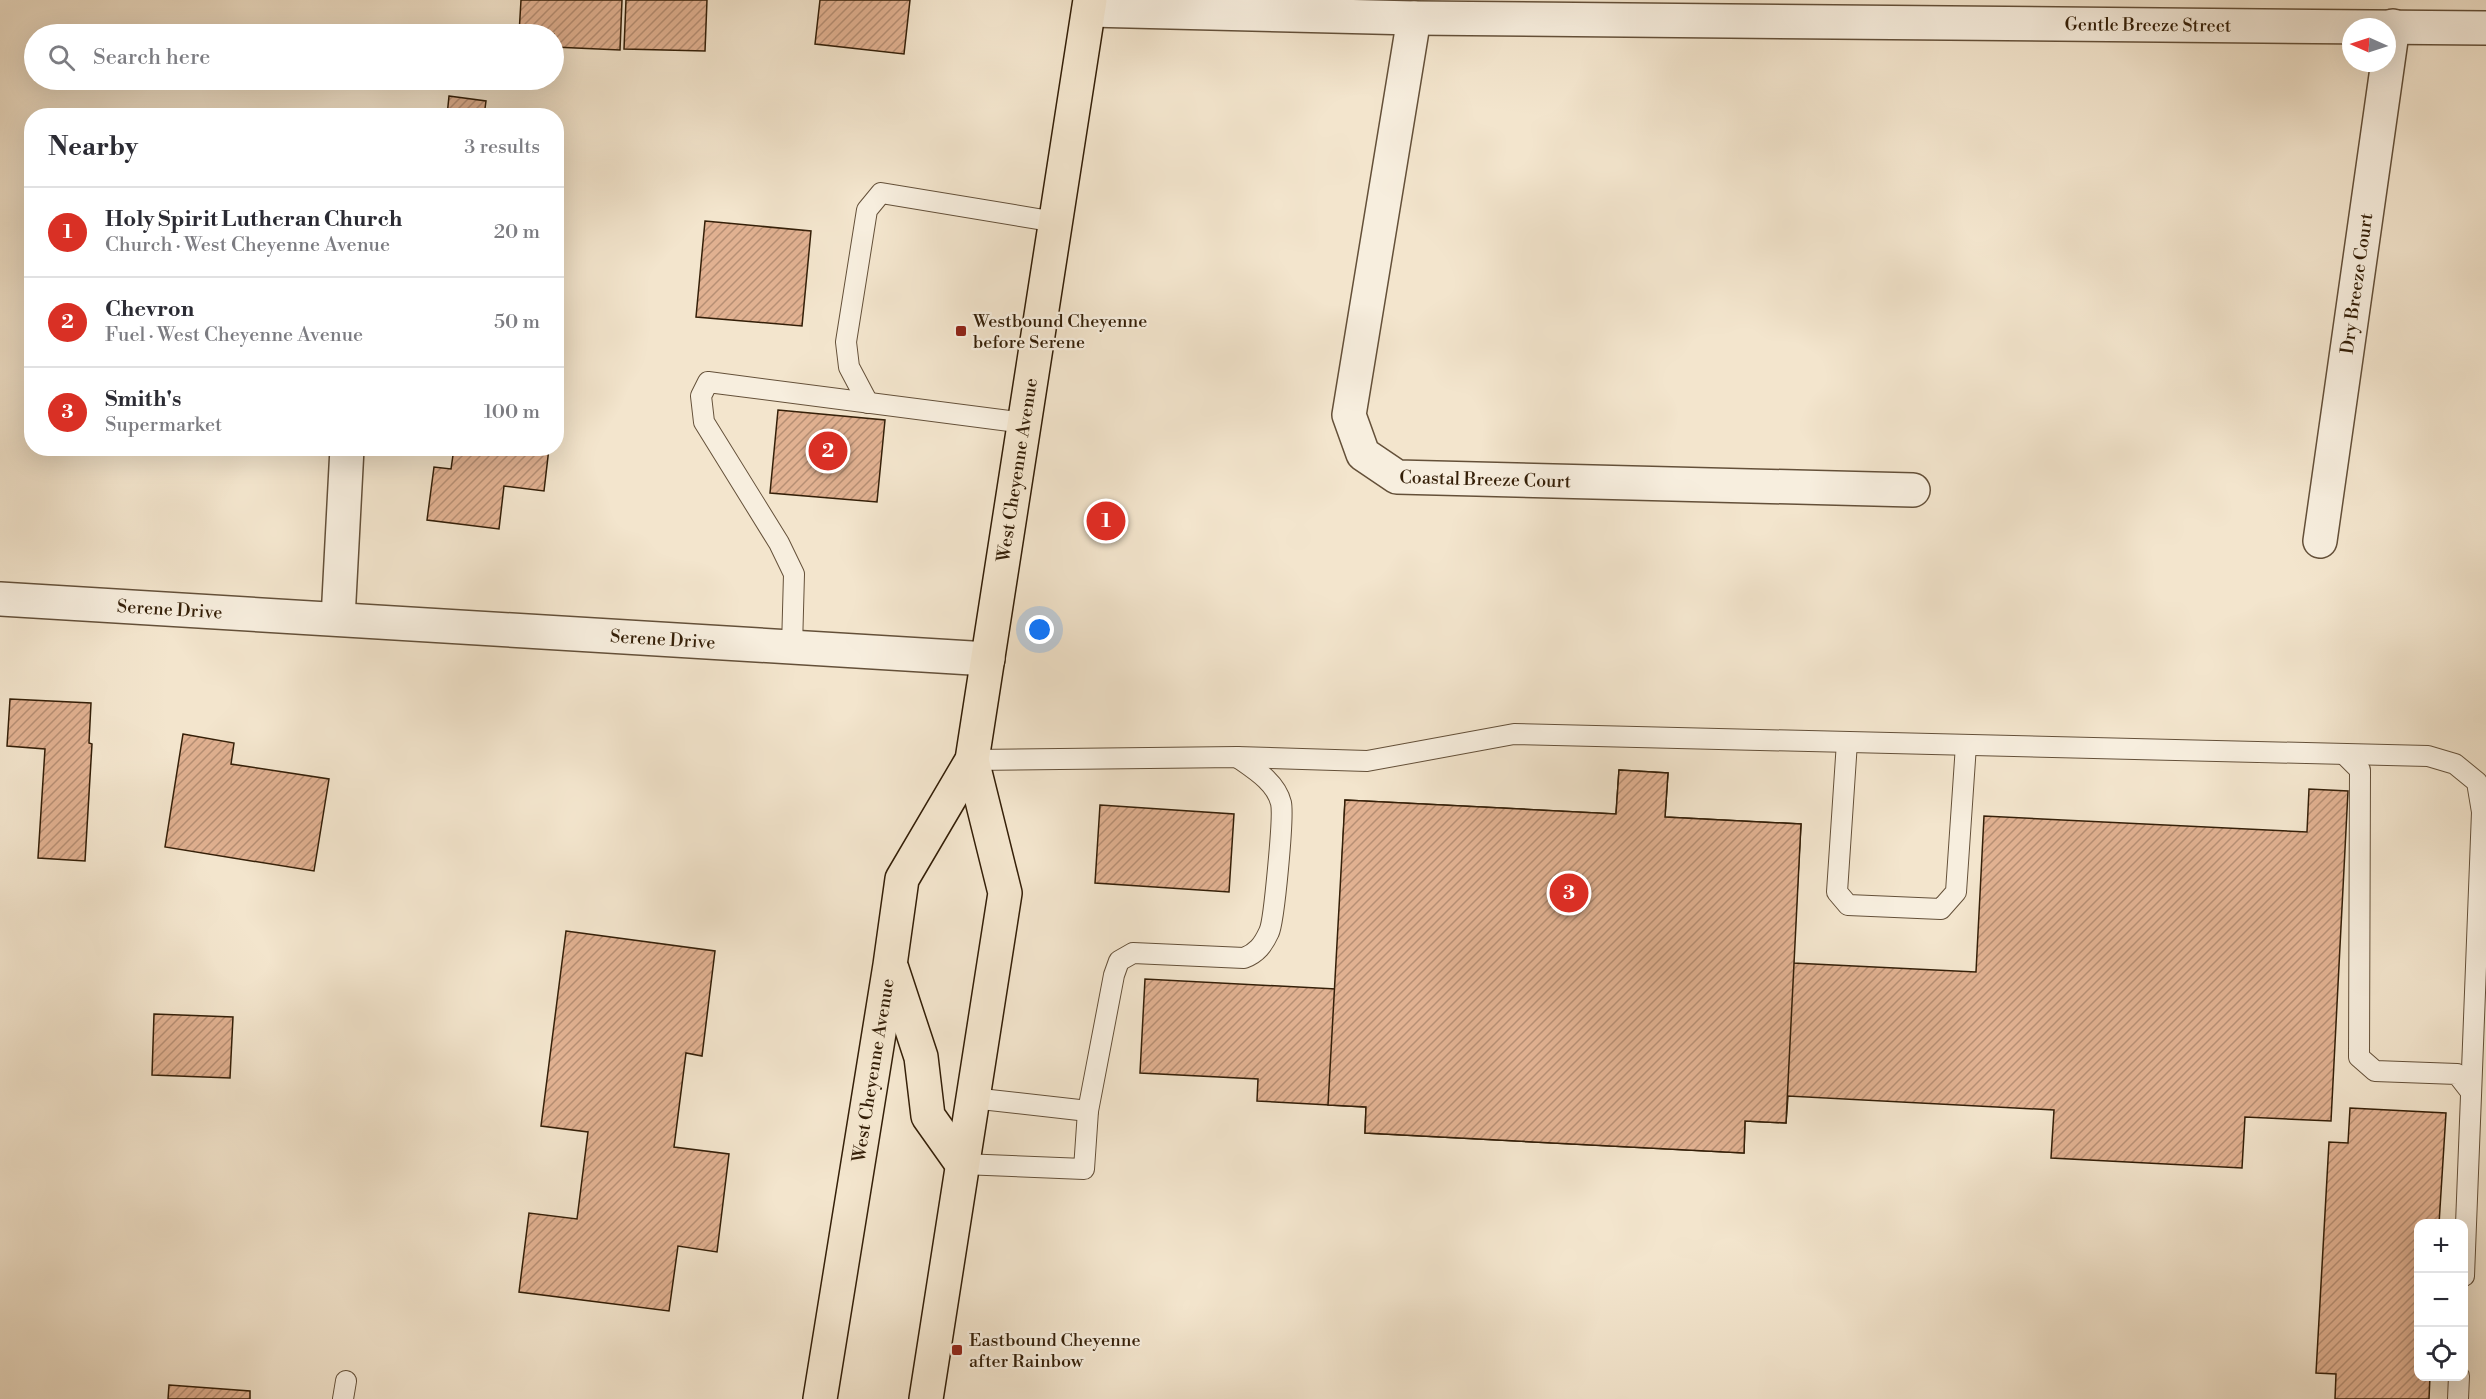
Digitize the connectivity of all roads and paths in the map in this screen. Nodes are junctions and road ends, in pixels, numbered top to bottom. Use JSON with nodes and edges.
{"nodes":[{"id":1,"x":1090,"y":5,"type":"edge"},
{"id":2,"x":1414,"y":18,"type":"junction"},
{"id":3,"x":2342,"y":26,"type":"edge"},
{"id":4,"x":2396,"y":26,"type":"edge"},
{"id":5,"x":2486,"y":28,"type":"edge"},
{"id":6,"x":2386,"y":72,"type":"edge"},
{"id":7,"x":1056,"y":222,"type":"junction"},
{"id":8,"x":868,"y":403,"type":"junction"},
{"id":9,"x":1025,"y":423,"type":"junction"},
{"id":10,"x":347,"y":456,"type":"edge"},
{"id":11,"x":1913,"y":490,"type":"dead end"},
{"id":12,"x":2320,"y":541,"type":"dead end"},
{"id":13,"x":0,"y":599,"type":"edge"},
{"id":14,"x":338,"y":620,"type":"junction"},
{"id":15,"x":792,"y":646,"type":"junction"},
{"id":16,"x":988,"y":658,"type":"junction"},
{"id":17,"x":1847,"y":742,"type":"junction"},
{"id":18,"x":1966,"y":745,"type":"junction"},
{"id":19,"x":2344,"y":754,"type":"junction"},
{"id":20,"x":1237,"y":757,"type":"junction"},
{"id":21,"x":972,"y":760,"type":"junction"},
{"id":22,"x":890,"y":965,"type":"junction"},
{"id":23,"x":2471,"y":1092,"type":"junction"},
{"id":24,"x":972,"y":1098,"type":"junction"},
{"id":25,"x":1088,"y":1111,"type":"junction"},
{"id":26,"x":962,"y":1164,"type":"junction"},
{"id":27,"x":2463,"y":1273,"type":"edge"},
{"id":28,"x":2459,"y":1381,"type":"edge"},
{"id":29,"x":820,"y":1399,"type":"edge"},
{"id":30,"x":926,"y":1399,"type":"edge"},
{"id":31,"x":2458,"y":1399,"type":"edge"}],
"edges":[{"from":1,"to":2,"type":"street","name":"Gentle Breeze Street"},
{"from":1,"to":7,"type":"main road","name":"West Cheyenne Avenue"},
{"from":2,"to":3,"type":"street","name":"Gentle Breeze Street"},
{"from":2,"to":11,"type":"street","name":"Coastal Breeze Court"},
{"from":4,"to":5,"type":"street","name":"Gentle Breeze Street"},
{"from":6,"to":12,"type":"street","name":"Dry Breeze Court"},
{"from":7,"to":8,"type":"lane"},
{"from":7,"to":9,"type":"main road","name":"West Cheyenne Avenue"},
{"from":8,"to":9,"type":"lane"},
{"from":8,"to":15,"type":"lane"},
{"from":9,"to":16,"type":"main road","name":"West Cheyenne Avenue"},
{"from":10,"to":14,"type":"street"},
{"from":13,"to":14,"type":"street","name":"Serene Drive"},
{"from":14,"to":15,"type":"street","name":"Serene Drive"},
{"from":15,"to":16,"type":"street","name":"Serene Drive"},
{"from":16,"to":21,"type":"main road","name":"West Cheyenne Avenue"},
{"from":17,"to":18,"type":"lane"},
{"from":17,"to":18,"type":"lane"},
{"from":17,"to":20,"type":"lane"},
{"from":18,"to":19,"type":"lane"},
{"from":19,"to":23,"type":"lane"},
{"from":19,"to":23,"type":"lane"},
{"from":20,"to":21,"type":"lane"},
{"from":20,"to":25,"type":"lane"},
{"from":21,"to":22,"type":"main road","name":"West Cheyenne Avenue"},
{"from":21,"to":24,"type":"main road","name":"West Cheyenne Avenue"},
{"from":22,"to":26,"type":"main road"},
{"from":22,"to":29,"type":"main road","name":"West Cheyenne Avenue"},
{"from":23,"to":27,"type":"lane"},
{"from":24,"to":25,"type":"lane"},
{"from":24,"to":26,"type":"main road","name":"West Cheyenne Avenue"},
{"from":25,"to":26,"type":"lane"},
{"from":26,"to":30,"type":"main road","name":"West Cheyenne Avenue"},
{"from":28,"to":31,"type":"lane"}]}
